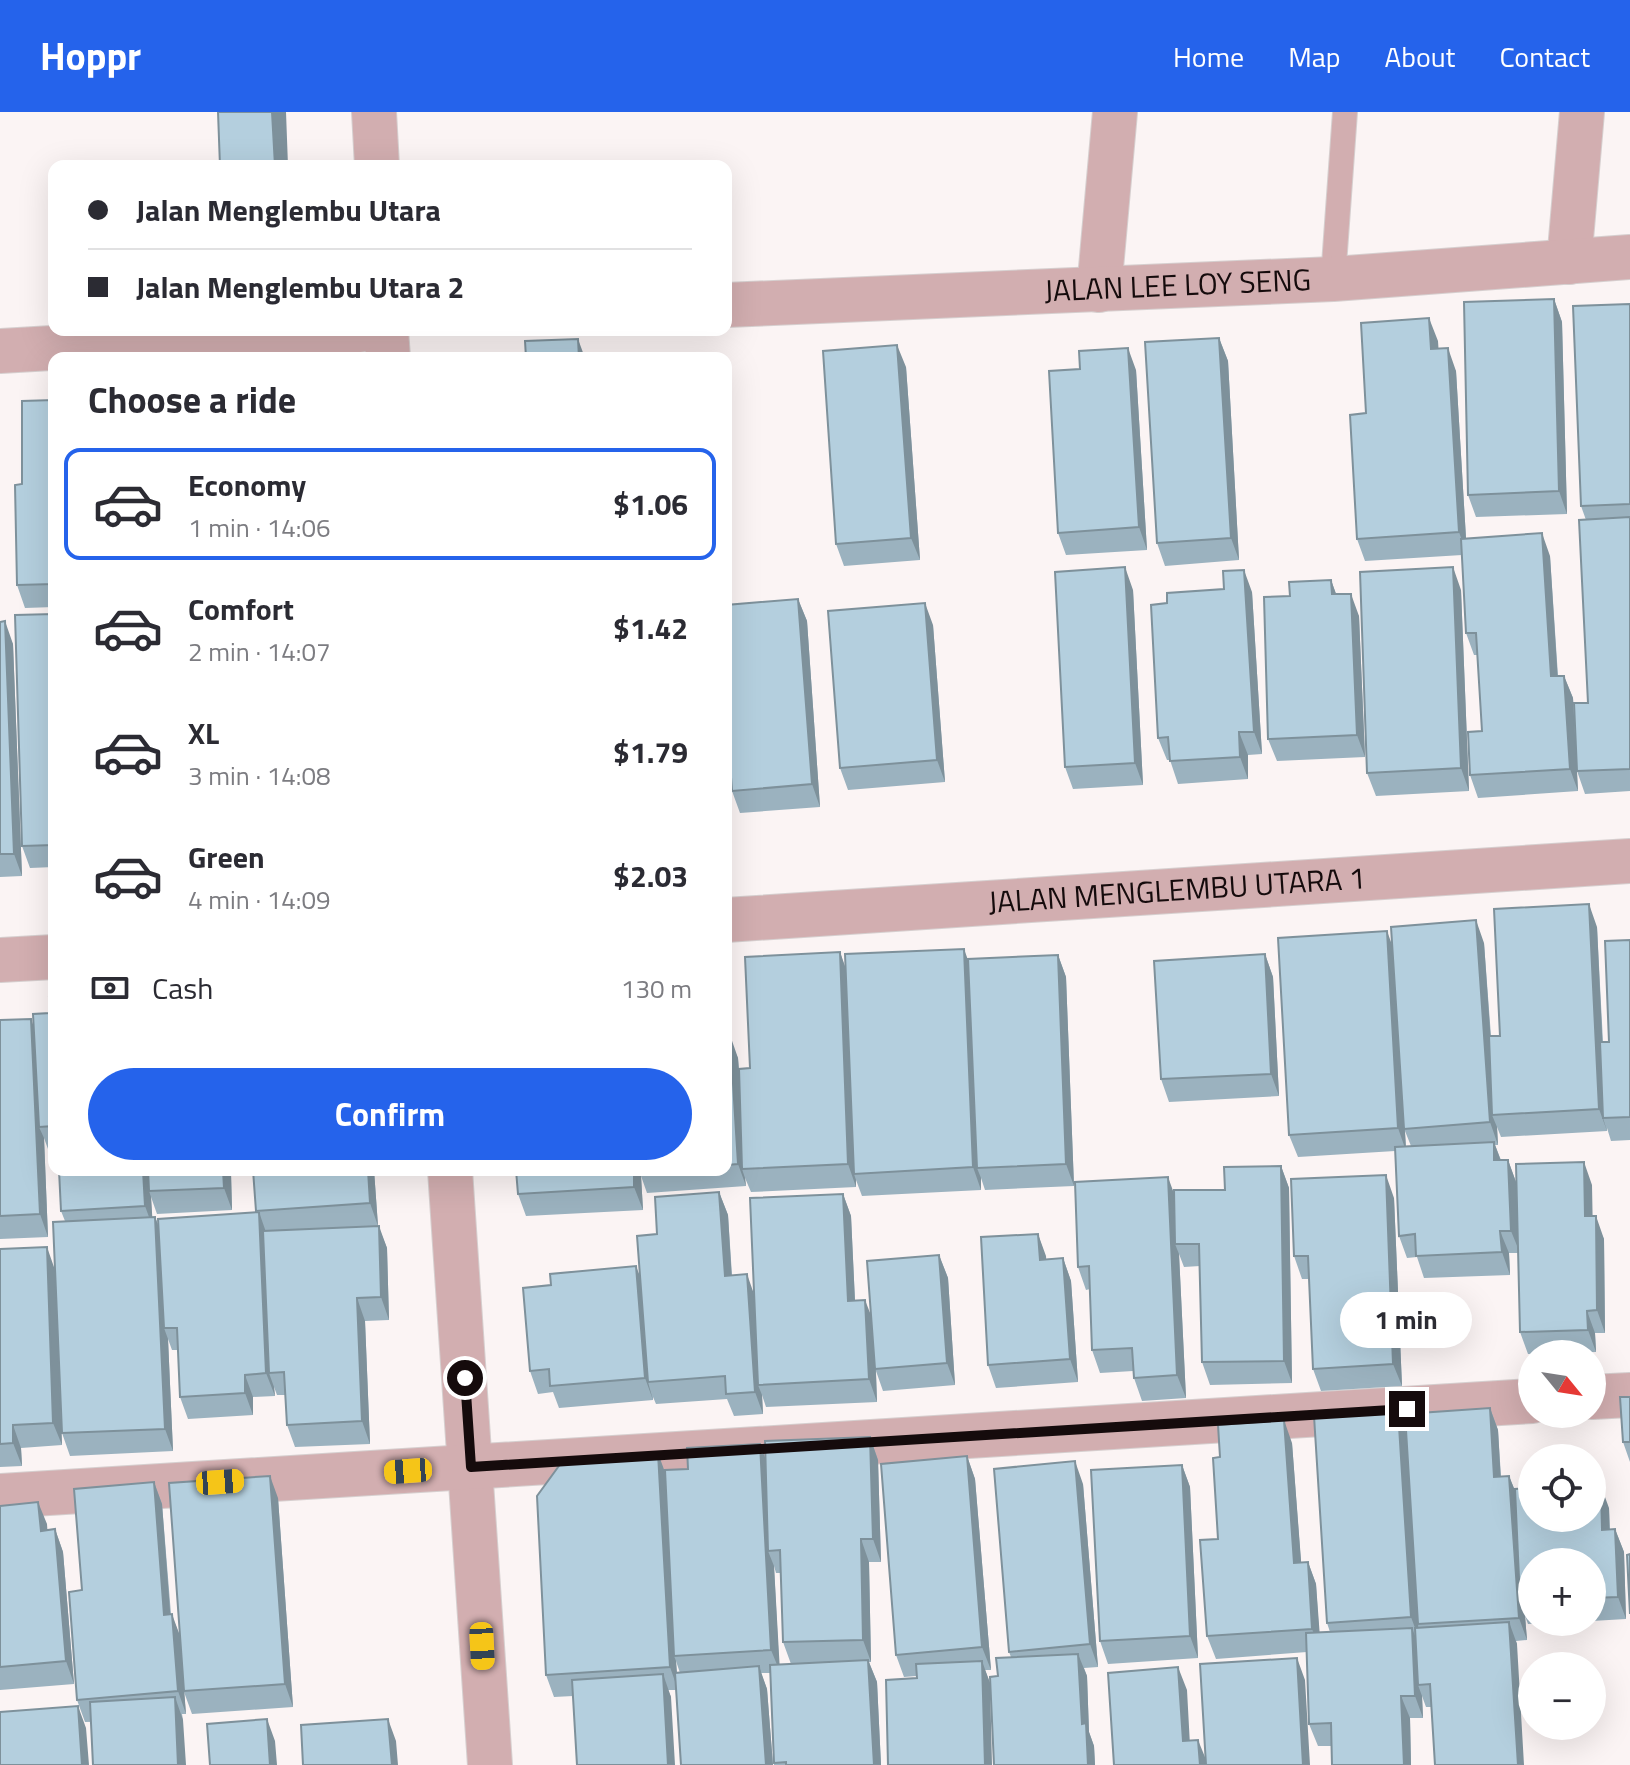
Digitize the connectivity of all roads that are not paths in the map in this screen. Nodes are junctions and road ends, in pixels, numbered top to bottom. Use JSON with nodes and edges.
{"nodes":[{"id":1,"x":374,"y":112,"type":"edge"},
{"id":2,"x":1115,"y":112,"type":"edge"},
{"id":3,"x":1345,"y":112,"type":"edge"},
{"id":4,"x":1582,"y":112,"type":"edge"},
{"id":5,"x":377,"y":160,"type":"edge"},
{"id":6,"x":1630,"y":257,"type":"edge"},
{"id":7,"x":1569,"y":262,"type":"junction"},
{"id":8,"x":1333,"y":279,"type":"junction"},
{"id":9,"x":1099,"y":290,"type":"junction"},
{"id":10,"x":732,"y":305,"type":"edge"},
{"id":11,"x":256,"y":336,"type":"edge"},
{"id":12,"x":0,"y":351,"type":"edge"},
{"id":13,"x":1630,"y":861,"type":"edge"},
{"id":14,"x":732,"y":920,"type":"edge"},
{"id":15,"x":48,"y":957,"type":"edge"},
{"id":16,"x":0,"y":960,"type":"edge"},
{"id":17,"x":450,"y":1176,"type":"edge"},
{"id":18,"x":1630,"y":1395,"type":"edge"},
{"id":19,"x":1606,"y":1396,"type":"edge"},
{"id":20,"x":1518,"y":1402,"type":"edge"},
{"id":21,"x":471,"y":1467,"type":"junction"},
{"id":22,"x":0,"y":1496,"type":"edge"},
{"id":23,"x":490,"y":1765,"type":"edge"}],
"edges":[{"from":1,"to":5,"type":"street"},
{"from":2,"to":9,"type":"street"},
{"from":3,"to":8,"type":"lane"},
{"from":4,"to":7,"type":"street"},
{"from":6,"to":7,"type":"street","name":"JALAN LEE LOY SENG"},
{"from":7,"to":8,"type":"street","name":"JALAN LEE LOY SENG"},
{"from":8,"to":9,"type":"street","name":"JALAN LEE LOY SENG"},
{"from":9,"to":10,"type":"street","name":"JALAN LEE LOY SENG"},
{"from":11,"to":12,"type":"street"},
{"from":13,"to":14,"type":"street","name":"JALAN MENGLEMBU UTARA 1"},
{"from":15,"to":16,"type":"street"},
{"from":17,"to":21,"type":"street"},
{"from":18,"to":19,"type":"street"},
{"from":20,"to":21,"type":"street"},
{"from":21,"to":22,"type":"street"},
{"from":21,"to":23,"type":"street"}]}
